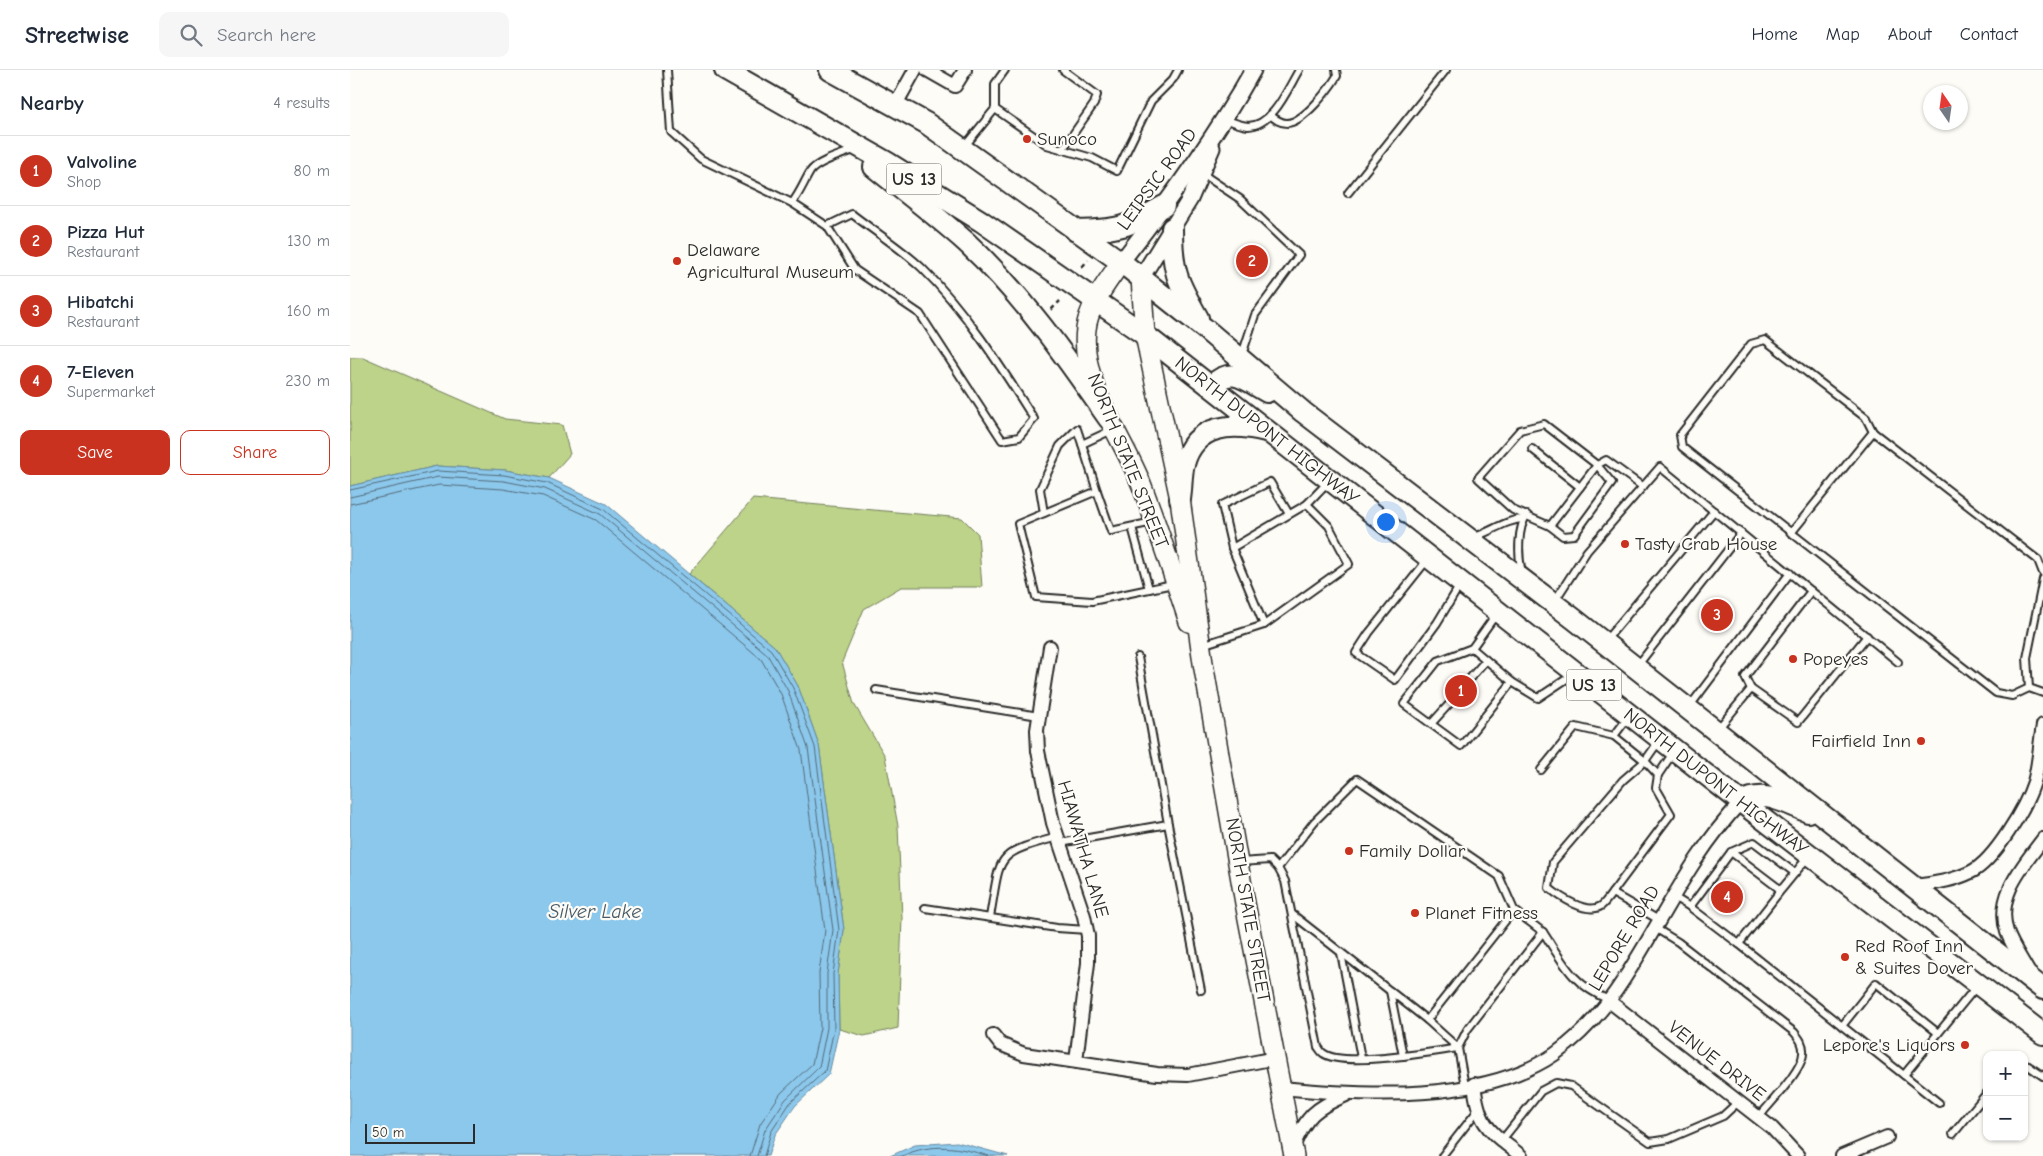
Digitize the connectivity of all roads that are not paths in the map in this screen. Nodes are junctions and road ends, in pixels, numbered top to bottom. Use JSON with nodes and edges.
{"nodes":[{"id":1,"x":667,"y":70,"type":"edge"},
{"id":2,"x":725,"y":70,"type":"edge"},
{"id":3,"x":915,"y":70,"type":"edge"},
{"id":4,"x":927,"y":70,"type":"edge"},
{"id":5,"x":965,"y":70,"type":"edge"},
{"id":6,"x":1005,"y":70,"type":"edge"},
{"id":7,"x":1063,"y":70,"type":"edge"},
{"id":8,"x":1178,"y":70,"type":"edge"},
{"id":9,"x":1253,"y":70,"type":"edge"},
{"id":10,"x":1299,"y":70,"type":"edge"},
{"id":11,"x":1336,"y":70,"type":"edge"},
{"id":12,"x":1446,"y":70,"type":"edge"},
{"id":13,"x":838,"y":72,"type":"edge"},
{"id":14,"x":896,"y":106,"type":"junction"},
{"id":15,"x":995,"y":108,"type":"junction"},
{"id":16,"x":1270,"y":115,"type":"junction"},
{"id":17,"x":1225,"y":119,"type":"junction"},
{"id":18,"x":832,"y":132,"type":"junction"},
{"id":19,"x":964,"y":148,"type":"junction"},
{"id":20,"x":854,"y":150,"type":"junction"},
{"id":21,"x":1062,"y":150,"type":"junction"},
{"id":22,"x":1202,"y":173,"type":"junction"},
{"id":23,"x":1348,"y":193,"type":"dead end"},
{"id":24,"x":792,"y":203,"type":"junction"},
{"id":25,"x":1164,"y":206,"type":"junction"},
{"id":26,"x":827,"y":226,"type":"junction"},
{"id":27,"x":1172,"y":228,"type":"junction"},
{"id":28,"x":1076,"y":231,"type":"junction"},
{"id":29,"x":1120,"y":262,"type":"junction"},
{"id":30,"x":1141,"y":278,"type":"junction"},
{"id":31,"x":1095,"y":301,"type":"junction"},
{"id":32,"x":1204,"y":328,"type":"junction"},
{"id":33,"x":1145,"y":335,"type":"junction"},
{"id":34,"x":1240,"y":358,"type":"junction"},
{"id":35,"x":1211,"y":386,"type":"junction"},
{"id":36,"x":1304,"y":412,"type":"junction"},
{"id":37,"x":1112,"y":424,"type":"junction"},
{"id":38,"x":1271,"y":432,"type":"junction"},
{"id":39,"x":1873,"y":432,"type":"junction"},
{"id":40,"x":1082,"y":444,"type":"junction"},
{"id":41,"x":1532,"y":449,"type":"dead end"},
{"id":42,"x":1597,"y":465,"type":"junction"},
{"id":43,"x":1330,"y":479,"type":"junction"},
{"id":44,"x":1580,"y":486,"type":"junction"},
{"id":45,"x":1643,"y":487,"type":"junction"},
{"id":46,"x":1097,"y":491,"type":"junction"},
{"id":47,"x":1180,"y":499,"type":"junction"},
{"id":48,"x":1306,"y":504,"type":"junction"},
{"id":49,"x":1714,"y":511,"type":"junction"},
{"id":50,"x":1044,"y":513,"type":"junction"},
{"id":51,"x":1289,"y":514,"type":"junction"},
{"id":52,"x":1525,"y":517,"type":"junction"},
{"id":53,"x":1154,"y":521,"type":"junction"},
{"id":54,"x":1550,"y":526,"type":"junction"},
{"id":55,"x":1132,"y":527,"type":"junction"},
{"id":56,"x":1741,"y":533,"type":"junction"},
{"id":57,"x":1791,"y":533,"type":"junction"},
{"id":58,"x":1468,"y":538,"type":"junction"},
{"id":59,"x":1232,"y":548,"type":"junction"},
{"id":60,"x":1430,"y":557,"type":"junction"},
{"id":61,"x":1790,"y":573,"type":"junction"},
{"id":62,"x":2043,"y":573,"type":"edge"},
{"id":63,"x":2043,"y":579,"type":"edge"},
{"id":64,"x":1525,"y":581,"type":"junction"},
{"id":65,"x":1462,"y":582,"type":"junction"},
{"id":66,"x":1176,"y":583,"type":"junction"},
{"id":67,"x":1149,"y":589,"type":"junction"},
{"id":68,"x":1811,"y":591,"type":"junction"},
{"id":69,"x":1553,"y":603,"type":"junction"},
{"id":70,"x":1499,"y":611,"type":"junction"},
{"id":71,"x":1264,"y":625,"type":"junction"},
{"id":72,"x":1867,"y":636,"type":"junction"},
{"id":73,"x":1604,"y":643,"type":"junction"},
{"id":74,"x":1050,"y":647,"type":"dead end"},
{"id":75,"x":1472,"y":648,"type":"junction"},
{"id":76,"x":1202,"y":654,"type":"junction"},
{"id":77,"x":1138,"y":657,"type":"dead end"},
{"id":78,"x":1486,"y":660,"type":"junction"},
{"id":79,"x":1898,"y":662,"type":"dead end"},
{"id":80,"x":1636,"y":668,"type":"junction"},
{"id":81,"x":1577,"y":672,"type":"junction"},
{"id":82,"x":1512,"y":682,"type":"junction"},
{"id":83,"x":1464,"y":684,"type":"dead end"},
{"id":84,"x":2030,"y":688,"type":"junction"},
{"id":85,"x":1752,"y":689,"type":"junction"},
{"id":86,"x":876,"y":690,"type":"dead end"},
{"id":87,"x":2043,"y":693,"type":"edge"},
{"id":88,"x":1451,"y":702,"type":"dead end"},
{"id":89,"x":1687,"y":709,"type":"junction"},
{"id":90,"x":1630,"y":714,"type":"junction"},
{"id":91,"x":1039,"y":716,"type":"junction"},
{"id":92,"x":1431,"y":724,"type":"junction"},
{"id":93,"x":2043,"y":725,"type":"edge"},
{"id":94,"x":1715,"y":731,"type":"junction"},
{"id":95,"x":1614,"y":736,"type":"junction"},
{"id":96,"x":1668,"y":744,"type":"junction"},
{"id":97,"x":1645,"y":761,"type":"junction"},
{"id":98,"x":1541,"y":770,"type":"dead end"},
{"id":99,"x":1658,"y":775,"type":"junction"},
{"id":100,"x":2038,"y":784,"type":"edge"},
{"id":101,"x":1741,"y":802,"type":"junction"},
{"id":102,"x":1828,"y":820,"type":"junction"},
{"id":103,"x":1168,"y":824,"type":"junction"},
{"id":104,"x":2043,"y":839,"type":"edge"},
{"id":105,"x":1059,"y":840,"type":"junction"},
{"id":106,"x":1731,"y":852,"type":"junction"},
{"id":107,"x":1810,"y":854,"type":"junction"},
{"id":108,"x":1239,"y":862,"type":"junction"},
{"id":109,"x":1278,"y":868,"type":"junction"},
{"id":110,"x":1795,"y":873,"type":"junction"},
{"id":111,"x":1915,"y":886,"type":"junction"},
{"id":112,"x":1781,"y":890,"type":"junction"},
{"id":113,"x":1612,"y":893,"type":"junction"},
{"id":114,"x":1672,"y":896,"type":"junction"},
{"id":115,"x":1690,"y":907,"type":"junction"},
{"id":116,"x":925,"y":908,"type":"dead end"},
{"id":117,"x":1514,"y":910,"type":"junction"},
{"id":118,"x":1292,"y":914,"type":"junction"},
{"id":119,"x":990,"y":918,"type":"junction"},
{"id":120,"x":1657,"y":924,"type":"junction"},
{"id":121,"x":1086,"y":930,"type":"junction"},
{"id":122,"x":1543,"y":932,"type":"junction"},
{"id":123,"x":1739,"y":944,"type":"junction"},
{"id":124,"x":1341,"y":953,"type":"junction"},
{"id":125,"x":1978,"y":984,"type":"junction"},
{"id":126,"x":2038,"y":986,"type":"edge"},
{"id":127,"x":1201,"y":990,"type":"dead end"},
{"id":128,"x":1390,"y":991,"type":"junction"},
{"id":129,"x":1609,"y":1001,"type":"junction"},
{"id":130,"x":2008,"y":1006,"type":"junction"},
{"id":131,"x":1427,"y":1020,"type":"junction"},
{"id":132,"x":2043,"y":1020,"type":"edge"},
{"id":133,"x":1842,"y":1026,"type":"junction"},
{"id":134,"x":1938,"y":1033,"type":"junction"},
{"id":135,"x":2043,"y":1034,"type":"edge"},
{"id":136,"x":993,"y":1035,"type":"dead end"},
{"id":137,"x":1458,"y":1048,"type":"junction"},
{"id":138,"x":1403,"y":1056,"type":"junction"},
{"id":139,"x":1276,"y":1058,"type":"junction"},
{"id":140,"x":1361,"y":1058,"type":"junction"},
{"id":141,"x":1076,"y":1062,"type":"junction"},
{"id":142,"x":2028,"y":1066,"type":"edge"},
{"id":143,"x":1904,"y":1075,"type":"junction"},
{"id":144,"x":2043,"y":1076,"type":"edge"},
{"id":145,"x":1469,"y":1085,"type":"junction"},
{"id":146,"x":1282,"y":1088,"type":"junction"},
{"id":147,"x":1346,"y":1094,"type":"junction"},
{"id":148,"x":1985,"y":1096,"type":"edge"},
{"id":149,"x":1738,"y":1102,"type":"junction"},
{"id":150,"x":1939,"y":1103,"type":"dead end"},
{"id":151,"x":1478,"y":1110,"type":"junction"},
{"id":152,"x":1759,"y":1118,"type":"junction"},
{"id":153,"x":1953,"y":1134,"type":"dead end"},
{"id":154,"x":1887,"y":1137,"type":"dead end"},
{"id":155,"x":1502,"y":1140,"type":"junction"},
{"id":156,"x":1293,"y":1153,"type":"edge"},
{"id":157,"x":1442,"y":1156,"type":"edge"},
{"id":158,"x":1521,"y":1156,"type":"edge"},
{"id":159,"x":1798,"y":1156,"type":"edge"},
{"id":160,"x":1842,"y":1156,"type":"edge"}],
"edges":[{"from":1,"to":24,"type":"lane"},
{"from":2,"to":18,"type":"highway","name":"NORTH DUPONT HIGHWAY","number":"US 13"},
{"from":3,"to":14,"type":"street"},
{"from":4,"to":5,"type":"street"},
{"from":6,"to":15,"type":"lane"},
{"from":7,"to":21,"type":"lane"},
{"from":8,"to":21,"type":"lane"},
{"from":9,"to":17,"type":"street","name":"LEIPSIC ROAD"},
{"from":10,"to":16,"type":"lane"},
{"from":11,"to":16,"type":"lane"},
{"from":12,"to":23,"type":"lane"},
{"from":13,"to":14,"type":"highway","name":"NORTH DUPONT HIGHWAY","number":"US 13"},
{"from":14,"to":19,"type":"highway","name":"NORTH DUPONT HIGHWAY","number":"US 13"},
{"from":15,"to":19,"type":"lane"},
{"from":15,"to":21,"type":"lane"},
{"from":16,"to":17,"type":"lane"},
{"from":17,"to":22,"type":"street","name":"LEIPSIC ROAD"},
{"from":17,"to":25,"type":"street","name":"LEIPSIC ROAD"},
{"from":18,"to":20,"type":"highway"},
{"from":18,"to":31,"type":"highway","name":"NORTH DUPONT HIGHWAY","number":"US 13"},
{"from":19,"to":28,"type":"highway","name":"NORTH DUPONT HIGHWAY","number":"US 13"},
{"from":20,"to":24,"type":"lane"},
{"from":20,"to":37,"type":"highway"},
{"from":22,"to":27,"type":"street","name":"LEIPSIC ROAD"},
{"from":22,"to":34,"type":"lane"},
{"from":24,"to":26,"type":"lane"},
{"from":25,"to":28,"type":"highway"},
{"from":25,"to":29,"type":"street","name":"LEIPSIC ROAD"},
{"from":26,"to":26,"type":"lane"},
{"from":27,"to":30,"type":"street","name":"LEIPSIC ROAD"},
{"from":27,"to":32,"type":"highway"},
{"from":28,"to":29,"type":"highway","name":"NORTH DUPONT HIGHWAY","number":"US 13"},
{"from":29,"to":30,"type":"highway","name":"NORTH DUPONT HIGHWAY","number":"US 13"},
{"from":29,"to":31,"type":"main road","name":"NORTH STATE STREET"},
{"from":30,"to":32,"type":"highway","name":"NORTH DUPONT HIGHWAY","number":"US 13"},
{"from":30,"to":33,"type":"main road","name":"NORTH STATE STREET"},
{"from":31,"to":33,"type":"highway","name":"NORTH DUPONT HIGHWAY","number":"US 13"},
{"from":31,"to":37,"type":"main road","name":"NORTH STATE STREET"},
{"from":32,"to":34,"type":"highway","name":"NORTH DUPONT HIGHWAY","number":"US 13"},
{"from":33,"to":35,"type":"highway","name":"NORTH DUPONT HIGHWAY","number":"US 13"},
{"from":33,"to":47,"type":"main road","name":"NORTH STATE STREET"},
{"from":34,"to":36,"type":"highway","name":"NORTH DUPONT HIGHWAY","number":"US 13"},
{"from":35,"to":36,"type":"highway"},
{"from":35,"to":38,"type":"highway","name":"NORTH DUPONT HIGHWAY","number":"US 13"},
{"from":36,"to":58,"type":"highway","name":"NORTH DUPONT HIGHWAY","number":"US 13"},
{"from":37,"to":40,"type":"lane"},
{"from":37,"to":53,"type":"main road","name":"NORTH STATE STREET"},
{"from":38,"to":43,"type":"highway","name":"NORTH DUPONT HIGHWAY","number":"US 13"},
{"from":38,"to":47,"type":"highway"},
{"from":39,"to":57,"type":"lane"},
{"from":39,"to":57,"type":"lane"},
{"from":39,"to":62,"type":"lane"},
{"from":40,"to":46,"type":"lane"},
{"from":40,"to":50,"type":"lane"},
{"from":41,"to":44,"type":"lane"},
{"from":42,"to":44,"type":"lane"},
{"from":42,"to":45,"type":"lane"},
{"from":42,"to":52,"type":"lane"},
{"from":42,"to":54,"type":"lane"},
{"from":43,"to":48,"type":"lane"},
{"from":43,"to":60,"type":"highway","name":"NORTH DUPONT HIGHWAY","number":"US 13"},
{"from":44,"to":54,"type":"lane"},
{"from":45,"to":49,"type":"lane"},
{"from":45,"to":69,"type":"lane"},
{"from":46,"to":50,"type":"lane"},
{"from":46,"to":55,"type":"lane"},
{"from":47,"to":76,"type":"main road","name":"NORTH STATE STREET"},
{"from":48,"to":51,"type":"lane"},
{"from":48,"to":71,"type":"lane"},
{"from":49,"to":56,"type":"lane"},
{"from":49,"to":73,"type":"lane"},
{"from":50,"to":67,"type":"lane"},
{"from":51,"to":59,"type":"lane"},
{"from":51,"to":59,"type":"lane"},
{"from":52,"to":54,"type":"lane"},
{"from":52,"to":58,"type":"lane"},
{"from":52,"to":64,"type":"lane"},
{"from":53,"to":55,"type":"lane"},
{"from":53,"to":66,"type":"main road","name":"NORTH STATE STREET"},
{"from":55,"to":67,"type":"lane"},
{"from":56,"to":61,"type":"lane"},
{"from":56,"to":80,"type":"lane"},
{"from":57,"to":84,"type":"lane"},
{"from":58,"to":64,"type":"highway","name":"NORTH DUPONT HIGHWAY","number":"US 13"},
{"from":59,"to":71,"type":"lane"},
{"from":60,"to":65,"type":"highway","name":"NORTH DUPONT HIGHWAY","number":"US 13"},
{"from":60,"to":65,"type":"lane"},
{"from":61,"to":68,"type":"lane"},
{"from":61,"to":89,"type":"lane"},
{"from":63,"to":84,"type":"lane"},
{"from":64,"to":69,"type":"highway","name":"NORTH DUPONT HIGHWAY","number":"US 13"},
{"from":65,"to":70,"type":"highway","name":"NORTH DUPONT HIGHWAY","number":"US 13"},
{"from":66,"to":67,"type":"lane"},
{"from":66,"to":76,"type":"main road","name":"NORTH STATE STREET"},
{"from":68,"to":72,"type":"lane"},
{"from":68,"to":85,"type":"lane"},
{"from":69,"to":73,"type":"highway","name":"NORTH DUPONT HIGHWAY","number":"US 13"},
{"from":70,"to":75,"type":"lane"},
{"from":70,"to":81,"type":"highway","name":"NORTH DUPONT HIGHWAY","number":"US 13"},
{"from":71,"to":76,"type":"lane"},
{"from":72,"to":79,"type":"lane"},
{"from":72,"to":85,"type":"lane"},
{"from":73,"to":80,"type":"highway","name":"NORTH DUPONT HIGHWAY","number":"US 13"},
{"from":74,"to":91,"type":"street","name":"HIAWATHA LANE"},
{"from":75,"to":78,"type":"lane"},
{"from":75,"to":92,"type":"lane"},
{"from":76,"to":108,"type":"main road","name":"NORTH STATE STREET"},
{"from":77,"to":103,"type":"lane"},
{"from":78,"to":82,"type":"lane"},
{"from":78,"to":83,"type":"lane"},
{"from":80,"to":89,"type":"highway","name":"NORTH DUPONT HIGHWAY","number":"US 13"},
{"from":81,"to":82,"type":"lane"},
{"from":81,"to":90,"type":"highway","name":"NORTH DUPONT HIGHWAY","number":"US 13"},
{"from":82,"to":92,"type":"lane"},
{"from":84,"to":87,"type":"lane"},
{"from":85,"to":94,"type":"lane"},
{"from":86,"to":91,"type":"lane"},
{"from":88,"to":92,"type":"lane"},
{"from":89,"to":94,"type":"highway","name":"NORTH DUPONT HIGHWAY","number":"US 13"},
{"from":90,"to":95,"type":"lane"},
{"from":90,"to":96,"type":"highway","name":"NORTH DUPONT HIGHWAY","number":"US 13"},
{"from":91,"to":105,"type":"street","name":"HIAWATHA LANE"},
{"from":93,"to":100,"type":"street"},
{"from":94,"to":102,"type":"highway","name":"NORTH DUPONT HIGHWAY","number":"US 13"},
{"from":95,"to":97,"type":"lane"},
{"from":95,"to":98,"type":"lane"},
{"from":96,"to":97,"type":"lane"},
{"from":96,"to":99,"type":"lane"},
{"from":96,"to":101,"type":"highway","name":"NORTH DUPONT HIGHWAY","number":"US 13"},
{"from":97,"to":99,"type":"lane"},
{"from":97,"to":113,"type":"lane"},
{"from":99,"to":113,"type":"lane"},
{"from":100,"to":111,"type":"street"},
{"from":101,"to":102,"type":"highway"},
{"from":101,"to":107,"type":"highway","name":"NORTH DUPONT HIGHWAY","number":"US 13"},
{"from":101,"to":114,"type":"street","name":"LEPORE ROAD"},
{"from":102,"to":111,"type":"highway","name":"NORTH DUPONT HIGHWAY","number":"US 13"},
{"from":103,"to":105,"type":"lane"},
{"from":103,"to":127,"type":"lane"},
{"from":104,"to":126,"type":"street"},
{"from":105,"to":119,"type":"lane"},
{"from":105,"to":121,"type":"street","name":"HIAWATHA LANE"},
{"from":106,"to":110,"type":"lane"},
{"from":106,"to":112,"type":"lane"},
{"from":106,"to":115,"type":"lane"},
{"from":107,"to":110,"type":"lane"},
{"from":107,"to":125,"type":"highway","name":"NORTH DUPONT HIGHWAY","number":"US 13"},
{"from":108,"to":109,"type":"lane"},
{"from":108,"to":139,"type":"main road","name":"NORTH STATE STREET"},
{"from":109,"to":117,"type":"lane"},
{"from":109,"to":118,"type":"lane"},
{"from":110,"to":112,"type":"lane"},
{"from":111,"to":126,"type":"highway","name":"NORTH DUPONT HIGHWAY","number":"US 13"},
{"from":112,"to":123,"type":"lane"},
{"from":113,"to":120,"type":"lane"},
{"from":114,"to":115,"type":"lane"},
{"from":114,"to":120,"type":"street","name":"LEPORE ROAD"},
{"from":115,"to":123,"type":"lane"},
{"from":116,"to":119,"type":"lane"},
{"from":117,"to":122,"type":"lane"},
{"from":117,"to":131,"type":"lane"},
{"from":118,"to":124,"type":"lane"},
{"from":118,"to":140,"type":"lane"},
{"from":119,"to":121,"type":"lane"},
{"from":120,"to":129,"type":"street","name":"LEPORE ROAD"},
{"from":120,"to":152,"type":"lane"},
{"from":121,"to":141,"type":"street","name":"HIAWATHA LANE"},
{"from":122,"to":129,"type":"lane"},
{"from":122,"to":137,"type":"lane"},
{"from":123,"to":133,"type":"lane"},
{"from":124,"to":128,"type":"lane"},
{"from":124,"to":140,"type":"lane"},
{"from":125,"to":130,"type":"highway","name":"NORTH DUPONT HIGHWAY","number":"US 13"},
{"from":125,"to":134,"type":"lane"},
{"from":128,"to":131,"type":"lane"},
{"from":128,"to":138,"type":"lane"},
{"from":129,"to":145,"type":"street","name":"LEPORE ROAD"},
{"from":129,"to":149,"type":"street","name":"VENUE DRIVE"},
{"from":130,"to":132,"type":"highway"},
{"from":130,"to":135,"type":"highway","name":"NORTH DUPONT HIGHWAY","number":"US 13"},
{"from":131,"to":137,"type":"lane"},
{"from":133,"to":134,"type":"lane"},
{"from":133,"to":143,"type":"lane"},
{"from":134,"to":143,"type":"lane"},
{"from":136,"to":141,"type":"street"},
{"from":137,"to":138,"type":"lane"},
{"from":137,"to":145,"type":"lane"},
{"from":138,"to":140,"type":"lane"},
{"from":139,"to":141,"type":"street"},
{"from":139,"to":146,"type":"main road","name":"NORTH STATE STREET"},
{"from":142,"to":144,"type":"lane"},
{"from":143,"to":150,"type":"lane"},
{"from":145,"to":147,"type":"street","name":"LEPORE ROAD"},
{"from":145,"to":151,"type":"street"},
{"from":146,"to":147,"type":"street","name":"LEPORE ROAD"},
{"from":146,"to":156,"type":"main road","name":"NORTH STATE STREET"},
{"from":147,"to":156,"type":"street"},
{"from":148,"to":153,"type":"lane"},
{"from":149,"to":152,"type":"street","name":"VENUE DRIVE"},
{"from":149,"to":155,"type":"lane"},
{"from":151,"to":155,"type":"street"},
{"from":151,"to":157,"type":"lane"},
{"from":152,"to":159,"type":"street","name":"VENUE DRIVE"},
{"from":154,"to":160,"type":"street"},
{"from":155,"to":158,"type":"street"}]}
